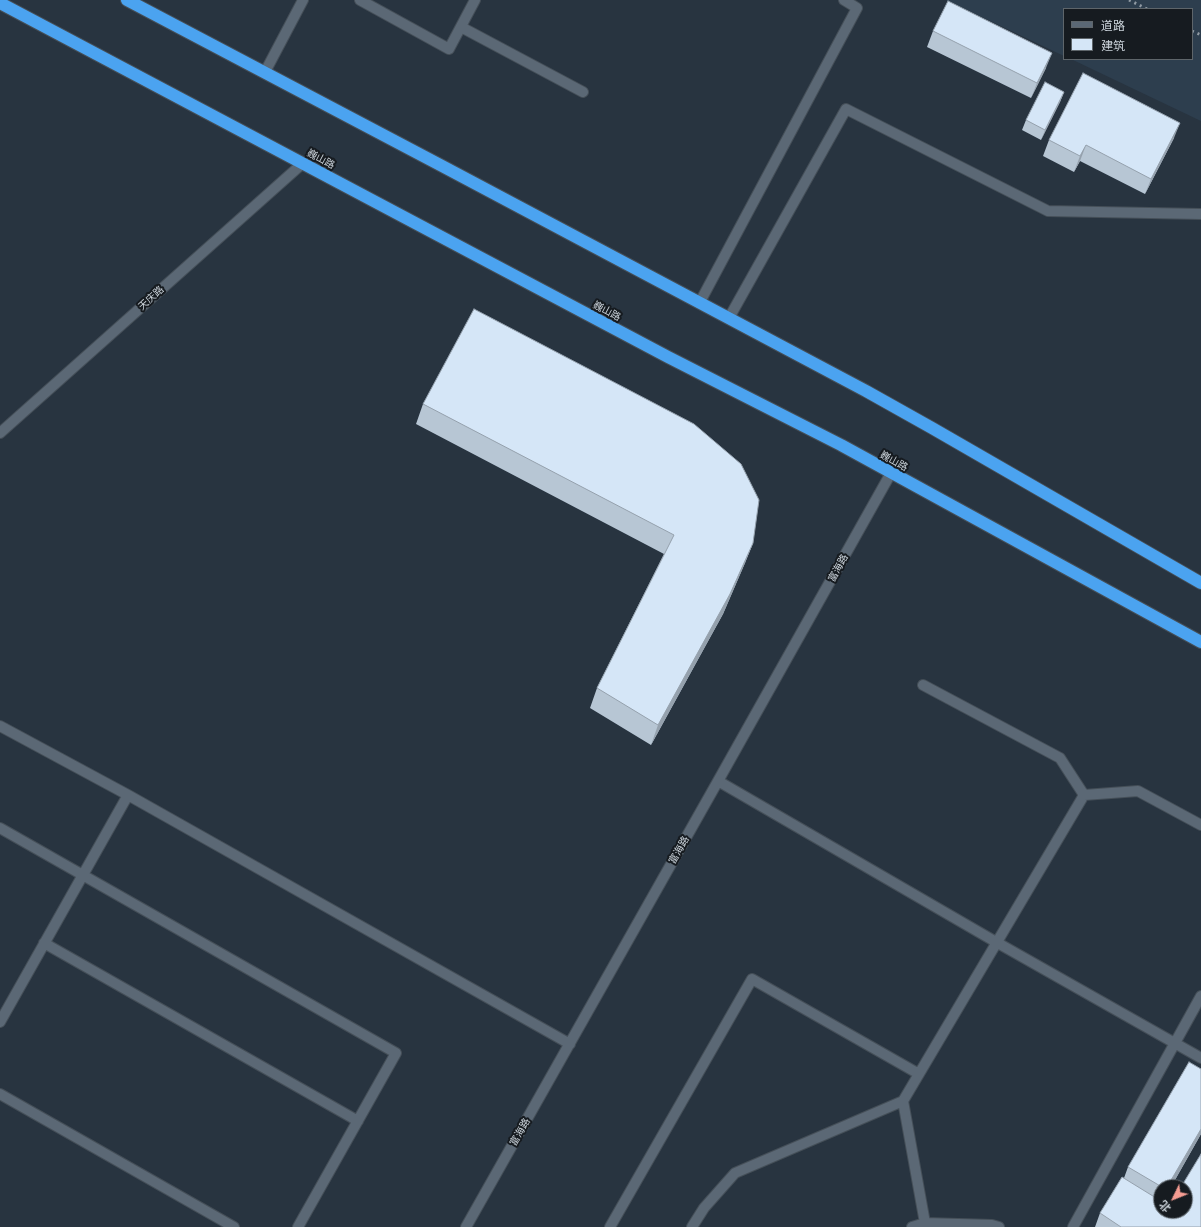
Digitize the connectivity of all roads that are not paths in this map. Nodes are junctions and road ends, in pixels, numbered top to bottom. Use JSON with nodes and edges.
{"nodes":[{"id":1,"x":127,"y":0,"type":"edge"},
{"id":2,"x":303,"y":0,"type":"edge"},
{"id":3,"x":360,"y":0,"type":"edge"},
{"id":4,"x":475,"y":0,"type":"edge"},
{"id":5,"x":844,"y":0,"type":"edge"},
{"id":6,"x":0,"y":3,"type":"edge"},
{"id":7,"x":461,"y":27,"type":"junction"},
{"id":8,"x":265,"y":72,"type":"junction"},
{"id":9,"x":583,"y":92,"type":"dead end"},
{"id":10,"x":303,"y":163,"type":"junction"},
{"id":11,"x":1201,"y":214,"type":"edge"},
{"id":12,"x":700,"y":302,"type":"junction"},
{"id":13,"x":729,"y":318,"type":"junction"},
{"id":14,"x":0,"y":433,"type":"edge"},
{"id":15,"x":891,"y":473,"type":"junction"},
{"id":16,"x":1201,"y":583,"type":"edge"},
{"id":17,"x":1201,"y":642,"type":"edge"},
{"id":18,"x":923,"y":685,"type":"dead end"},
{"id":19,"x":0,"y":726,"type":"edge"},
{"id":20,"x":718,"y":782,"type":"junction"},
{"id":21,"x":128,"y":795,"type":"junction"},
{"id":22,"x":1084,"y":795,"type":"junction"},
{"id":23,"x":1201,"y":825,"type":"edge"},
{"id":24,"x":0,"y":828,"type":"edge"},
{"id":25,"x":83,"y":875,"type":"junction"},
{"id":26,"x":996,"y":942,"type":"junction"},
{"id":27,"x":44,"y":943,"type":"junction"},
{"id":28,"x":1201,"y":996,"type":"edge"},
{"id":29,"x":0,"y":1022,"type":"edge"},
{"id":30,"x":1175,"y":1043,"type":"junction"},
{"id":31,"x":570,"y":1044,"type":"junction"},
{"id":32,"x":1201,"y":1058,"type":"edge"},
{"id":33,"x":919,"y":1074,"type":"junction"},
{"id":34,"x":0,"y":1094,"type":"edge"},
{"id":35,"x":903,"y":1101,"type":"junction"},
{"id":36,"x":358,"y":1121,"type":"junction"},
{"id":37,"x":925,"y":1223,"type":"junction"},
{"id":38,"x":234,"y":1227,"type":"edge"},
{"id":39,"x":298,"y":1227,"type":"edge"},
{"id":40,"x":466,"y":1227,"type":"edge"},
{"id":41,"x":610,"y":1227,"type":"edge"},
{"id":42,"x":692,"y":1227,"type":"edge"},
{"id":43,"x":912,"y":1227,"type":"edge"},
{"id":44,"x":999,"y":1227,"type":"edge"},
{"id":45,"x":1073,"y":1227,"type":"edge"}],
"edges":[{"from":1,"to":8,"type":"highway"},
{"from":2,"to":8,"type":"street"},
{"from":3,"to":7,"type":"street"},
{"from":4,"to":7,"type":"street"},
{"from":5,"to":12,"type":"street"},
{"from":6,"to":10,"type":"highway","name":"巍山路"},
{"from":7,"to":9,"type":"street"},
{"from":8,"to":12,"type":"highway"},
{"from":10,"to":14,"type":"street","name":"天庆路"},
{"from":10,"to":15,"type":"highway","name":"巍山路"},
{"from":11,"to":13,"type":"street"},
{"from":12,"to":13,"type":"highway"},
{"from":13,"to":16,"type":"highway"},
{"from":15,"to":17,"type":"highway","name":"巍山路"},
{"from":15,"to":20,"type":"street","name":"富海路"},
{"from":18,"to":22,"type":"street"},
{"from":19,"to":21,"type":"street"},
{"from":20,"to":26,"type":"street"},
{"from":20,"to":31,"type":"street","name":"富海路"},
{"from":21,"to":25,"type":"street"},
{"from":21,"to":31,"type":"street"},
{"from":22,"to":23,"type":"street"},
{"from":22,"to":26,"type":"street"},
{"from":24,"to":25,"type":"street"},
{"from":25,"to":27,"type":"street"},
{"from":25,"to":36,"type":"street"},
{"from":26,"to":30,"type":"street"},
{"from":26,"to":33,"type":"street"},
{"from":27,"to":29,"type":"street"},
{"from":27,"to":36,"type":"street"},
{"from":28,"to":30,"type":"street"},
{"from":30,"to":32,"type":"street"},
{"from":30,"to":45,"type":"street"},
{"from":31,"to":40,"type":"street","name":"富海路"},
{"from":33,"to":35,"type":"street"},
{"from":33,"to":41,"type":"street"},
{"from":34,"to":38,"type":"street"},
{"from":35,"to":37,"type":"street"},
{"from":35,"to":42,"type":"street"},
{"from":36,"to":39,"type":"street"},
{"from":37,"to":43,"type":"street"},
{"from":37,"to":44,"type":"street"}]}
